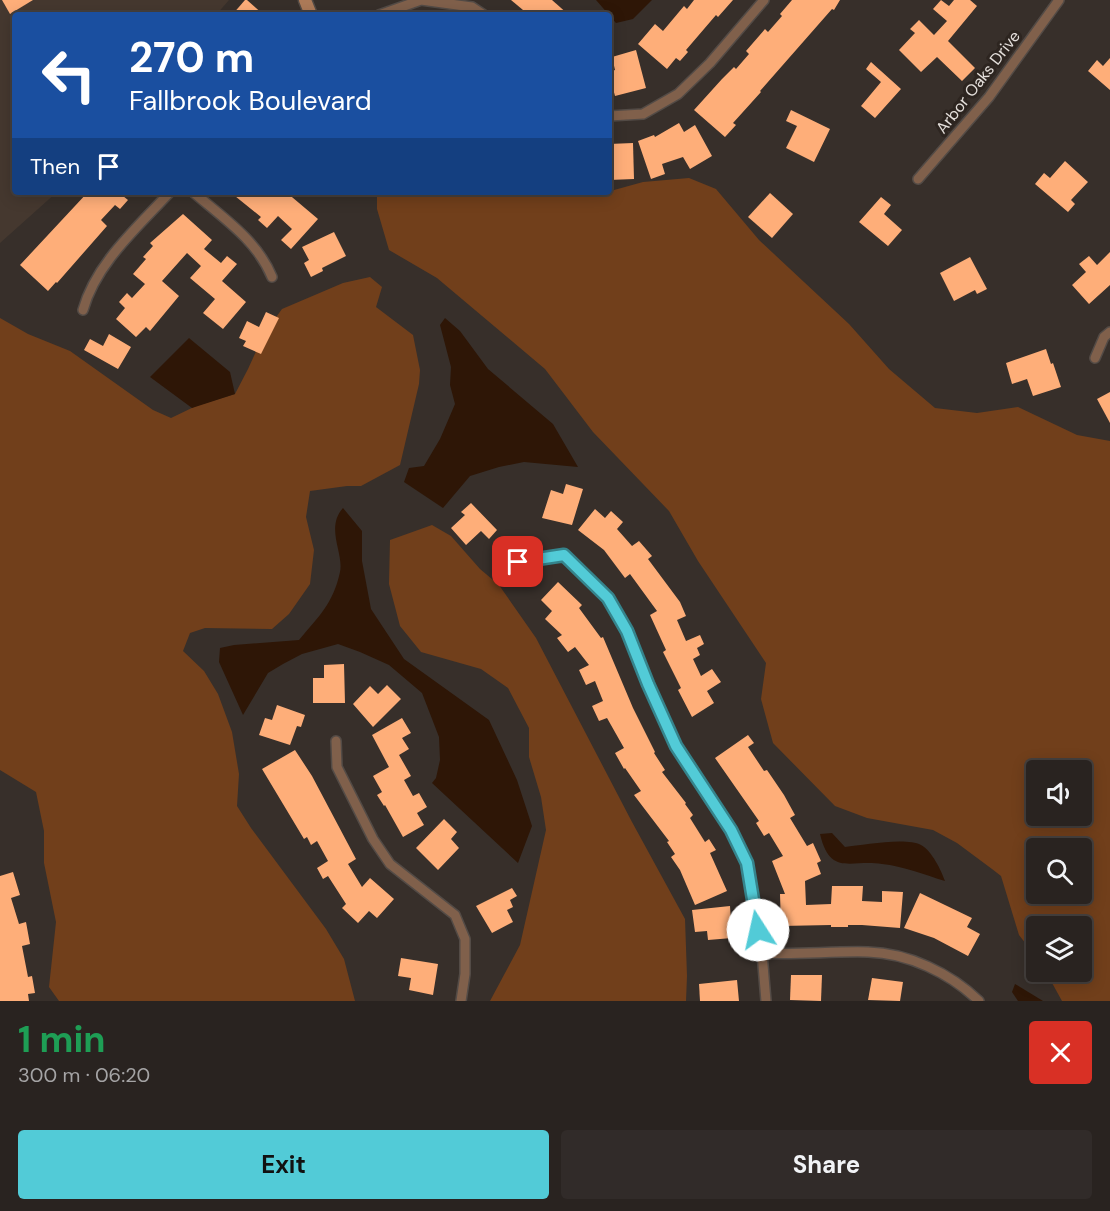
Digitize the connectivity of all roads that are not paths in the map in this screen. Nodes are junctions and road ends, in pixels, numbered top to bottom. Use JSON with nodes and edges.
{"nodes":[{"id":1,"x":428,"y":0,"type":"edge"},
{"id":2,"x":764,"y":0,"type":"edge"},
{"id":3,"x":1059,"y":0,"type":"edge"},
{"id":4,"x":387,"y":12,"type":"edge"},
{"id":5,"x":480,"y":12,"type":"edge"},
{"id":6,"x":612,"y":116,"type":"edge"},
{"id":7,"x":918,"y":179,"type":"dead end"},
{"id":8,"x":167,"y":195,"type":"edge"},
{"id":9,"x":196,"y":195,"type":"edge"},
{"id":10,"x":272,"y":277,"type":"dead end"},
{"id":11,"x":83,"y":310,"type":"dead end"},
{"id":12,"x":1110,"y":332,"type":"edge"},
{"id":13,"x":1095,"y":358,"type":"dead end"},
{"id":14,"x":518,"y":562,"type":"dead end"},
{"id":15,"x":336,"y":741,"type":"dead end"},
{"id":16,"x":762,"y":953,"type":"junction"},
{"id":17,"x":461,"y":1001,"type":"edge"},
{"id":18,"x":766,"y":1001,"type":"edge"},
{"id":19,"x":979,"y":1001,"type":"edge"}],
"edges":[{"from":1,"to":4,"type":"street"},
{"from":1,"to":5,"type":"street"},
{"from":2,"to":6,"type":"street"},
{"from":3,"to":7,"type":"street","name":"Arbor Oaks Drive"},
{"from":8,"to":11,"type":"street"},
{"from":9,"to":10,"type":"street"},
{"from":12,"to":13,"type":"street"},
{"from":14,"to":16,"type":"street"},
{"from":15,"to":17,"type":"street"},
{"from":16,"to":18,"type":"street"},
{"from":16,"to":19,"type":"street"}]}
